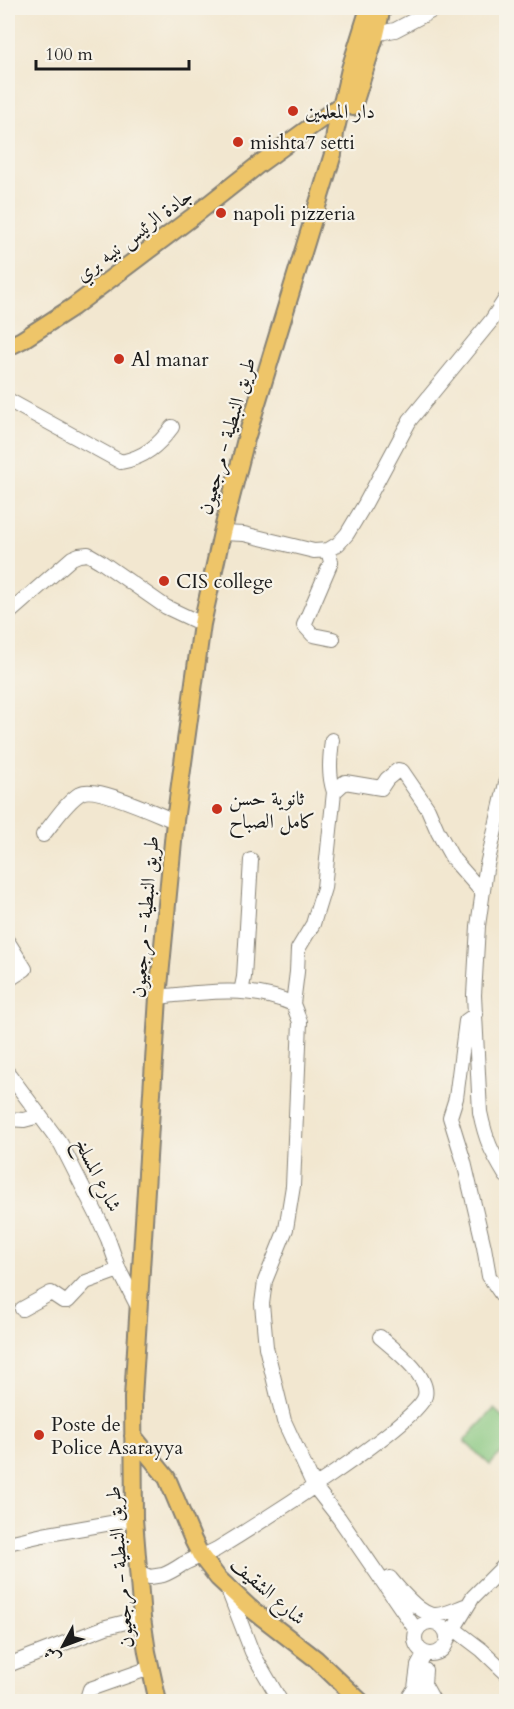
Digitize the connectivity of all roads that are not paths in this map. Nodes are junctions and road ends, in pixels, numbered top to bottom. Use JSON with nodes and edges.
{"nodes":[{"id":1,"x":369,"y":8,"type":"edge"},
{"id":2,"x":382,"y":8,"type":"edge"},
{"id":3,"x":437,"y":8,"type":"edge"},
{"id":4,"x":368,"y":35,"type":"junction"},
{"id":5,"x":350,"y":95,"type":"junction"},
{"id":6,"x":507,"y":298,"type":"edge"},
{"id":7,"x":8,"y":346,"type":"edge"},
{"id":8,"x":8,"y":400,"type":"edge"},
{"id":9,"x":172,"y":427,"type":"dead end"},
{"id":10,"x":222,"y":532,"type":"junction"},
{"id":11,"x":328,"y":550,"type":"junction"},
{"id":12,"x":8,"y":614,"type":"edge"},
{"id":13,"x":202,"y":624,"type":"junction"},
{"id":14,"x":333,"y":639,"type":"dead end"},
{"id":15,"x":332,"y":740,"type":"dead end"},
{"id":16,"x":507,"y":783,"type":"edge"},
{"id":17,"x":334,"y":792,"type":"junction"},
{"id":18,"x":175,"y":821,"type":"junction"},
{"id":19,"x":43,"y":835,"type":"dead end"},
{"id":20,"x":251,"y":860,"type":"dead end"},
{"id":21,"x":482,"y":892,"type":"junction"},
{"id":22,"x":8,"y":942,"type":"edge"},
{"id":23,"x":8,"y":980,"type":"edge"},
{"id":24,"x":242,"y":992,"type":"junction"},
{"id":25,"x":158,"y":997,"type":"junction"},
{"id":26,"x":292,"y":1004,"type":"junction"},
{"id":27,"x":476,"y":1014,"type":"junction"},
{"id":28,"x":8,"y":1073,"type":"edge"},
{"id":29,"x":39,"y":1116,"type":"junction"},
{"id":30,"x":8,"y":1119,"type":"edge"},
{"id":31,"x":507,"y":1176,"type":"edge"},
{"id":32,"x":119,"y":1270,"type":"junction"},
{"id":33,"x":507,"y":1301,"type":"edge"},
{"id":34,"x":137,"y":1305,"type":"junction"},
{"id":35,"x":22,"y":1309,"type":"dead end"},
{"id":36,"x":380,"y":1337,"type":"dead end"},
{"id":37,"x":133,"y":1436,"type":"junction"},
{"id":38,"x":314,"y":1486,"type":"junction"},
{"id":39,"x":134,"y":1518,"type":"junction"},
{"id":40,"x":8,"y":1543,"type":"edge"},
{"id":41,"x":201,"y":1556,"type":"junction"},
{"id":42,"x":507,"y":1564,"type":"edge"},
{"id":43,"x":372,"y":1566,"type":"junction"},
{"id":44,"x":140,"y":1573,"type":"junction"},
{"id":45,"x":227,"y":1586,"type":"junction"},
{"id":46,"x":468,"y":1605,"type":"junction"},
{"id":47,"x":142,"y":1618,"type":"junction"},
{"id":48,"x":433,"y":1619,"type":"junction"},
{"id":49,"x":416,"y":1630,"type":"junction"},
{"id":50,"x":450,"y":1634,"type":"junction"},
{"id":51,"x":430,"y":1654,"type":"junction"},
{"id":52,"x":8,"y":1665,"type":"edge"},
{"id":53,"x":150,"y":1668,"type":"junction"},
{"id":54,"x":507,"y":1673,"type":"edge"},
{"id":55,"x":86,"y":1701,"type":"edge"},
{"id":56,"x":158,"y":1701,"type":"edge"},
{"id":57,"x":280,"y":1701,"type":"edge"},
{"id":58,"x":361,"y":1701,"type":"edge"},
{"id":59,"x":406,"y":1701,"type":"edge"},
{"id":60,"x":434,"y":1701,"type":"edge"}],
"edges":[{"from":1,"to":4,"type":"main road","name":"طريق النبطية - مرجعيون"},
{"from":2,"to":4,"type":"main road","name":"طريق النبطية - مرجعيون"},
{"from":3,"to":4,"type":"street"},
{"from":4,"to":5,"type":"main road","name":"طريق النبطية - مرجعيون"},
{"from":5,"to":7,"type":"main road","name":"جادة الرئيس نبيه بري"},
{"from":5,"to":10,"type":"main road","name":"طريق النبطية - مرجعيون"},
{"from":6,"to":11,"type":"street"},
{"from":8,"to":9,"type":"street"},
{"from":10,"to":11,"type":"street"},
{"from":10,"to":13,"type":"main road","name":"طريق النبطية - مرجعيون"},
{"from":11,"to":14,"type":"street"},
{"from":12,"to":13,"type":"street"},
{"from":13,"to":18,"type":"main road","name":"طريق النبطية - مرجعيون"},
{"from":15,"to":17,"type":"street"},
{"from":16,"to":21,"type":"street"},
{"from":17,"to":21,"type":"street"},
{"from":17,"to":26,"type":"street"},
{"from":18,"to":19,"type":"street"},
{"from":18,"to":25,"type":"main road","name":"طريق النبطية - مرجعيون"},
{"from":20,"to":24,"type":"street"},
{"from":21,"to":27,"type":"street"},
{"from":22,"to":23,"type":"street"},
{"from":24,"to":25,"type":"street"},
{"from":24,"to":26,"type":"street"},
{"from":25,"to":34,"type":"main road","name":"طريق النبطية - مرجعيون"},
{"from":26,"to":38,"type":"street"},
{"from":27,"to":31,"type":"street"},
{"from":27,"to":33,"type":"street"},
{"from":28,"to":29,"type":"street","name":"شارع المسلخ"},
{"from":29,"to":30,"type":"street"},
{"from":29,"to":32,"type":"street","name":"شارع المسلخ"},
{"from":32,"to":34,"type":"street","name":"شارع المسلخ"},
{"from":32,"to":35,"type":"street"},
{"from":34,"to":37,"type":"main road","name":"طريق النبطية - مرجعيون"},
{"from":36,"to":38,"type":"street"},
{"from":37,"to":39,"type":"main road","name":"طريق النبطية - مرجعيون"},
{"from":37,"to":41,"type":"main road","name":"شارع الشقيف"},
{"from":38,"to":41,"type":"street"},
{"from":38,"to":43,"type":"street"},
{"from":39,"to":40,"type":"street"},
{"from":39,"to":44,"type":"main road","name":"طريق النبطية - مرجعيون"},
{"from":41,"to":44,"type":"street"},
{"from":41,"to":45,"type":"main road","name":"شارع الشقيف"},
{"from":42,"to":46,"type":"street"},
{"from":43,"to":48,"type":"street"},
{"from":43,"to":49,"type":"street"},
{"from":44,"to":47,"type":"main road","name":"طريق النبطية - مرجعيون"},
{"from":45,"to":57,"type":"street"},
{"from":45,"to":58,"type":"main road","name":"شارع الشقيف"},
{"from":46,"to":48,"type":"street"},
{"from":46,"to":50,"type":"street"},
{"from":47,"to":52,"type":"street"},
{"from":47,"to":53,"type":"main road","name":"طريق النبطية - مرجعيون"},
{"from":48,"to":49,"type":"street"},
{"from":48,"to":50,"type":"street"},
{"from":49,"to":51,"type":"street"},
{"from":50,"to":51,"type":"street"},
{"from":50,"to":54,"type":"street"},
{"from":51,"to":59,"type":"street"},
{"from":51,"to":60,"type":"street"},
{"from":53,"to":55,"type":"street"},
{"from":53,"to":56,"type":"main road","name":"طريق النبطية - مرجعيون"}]}
